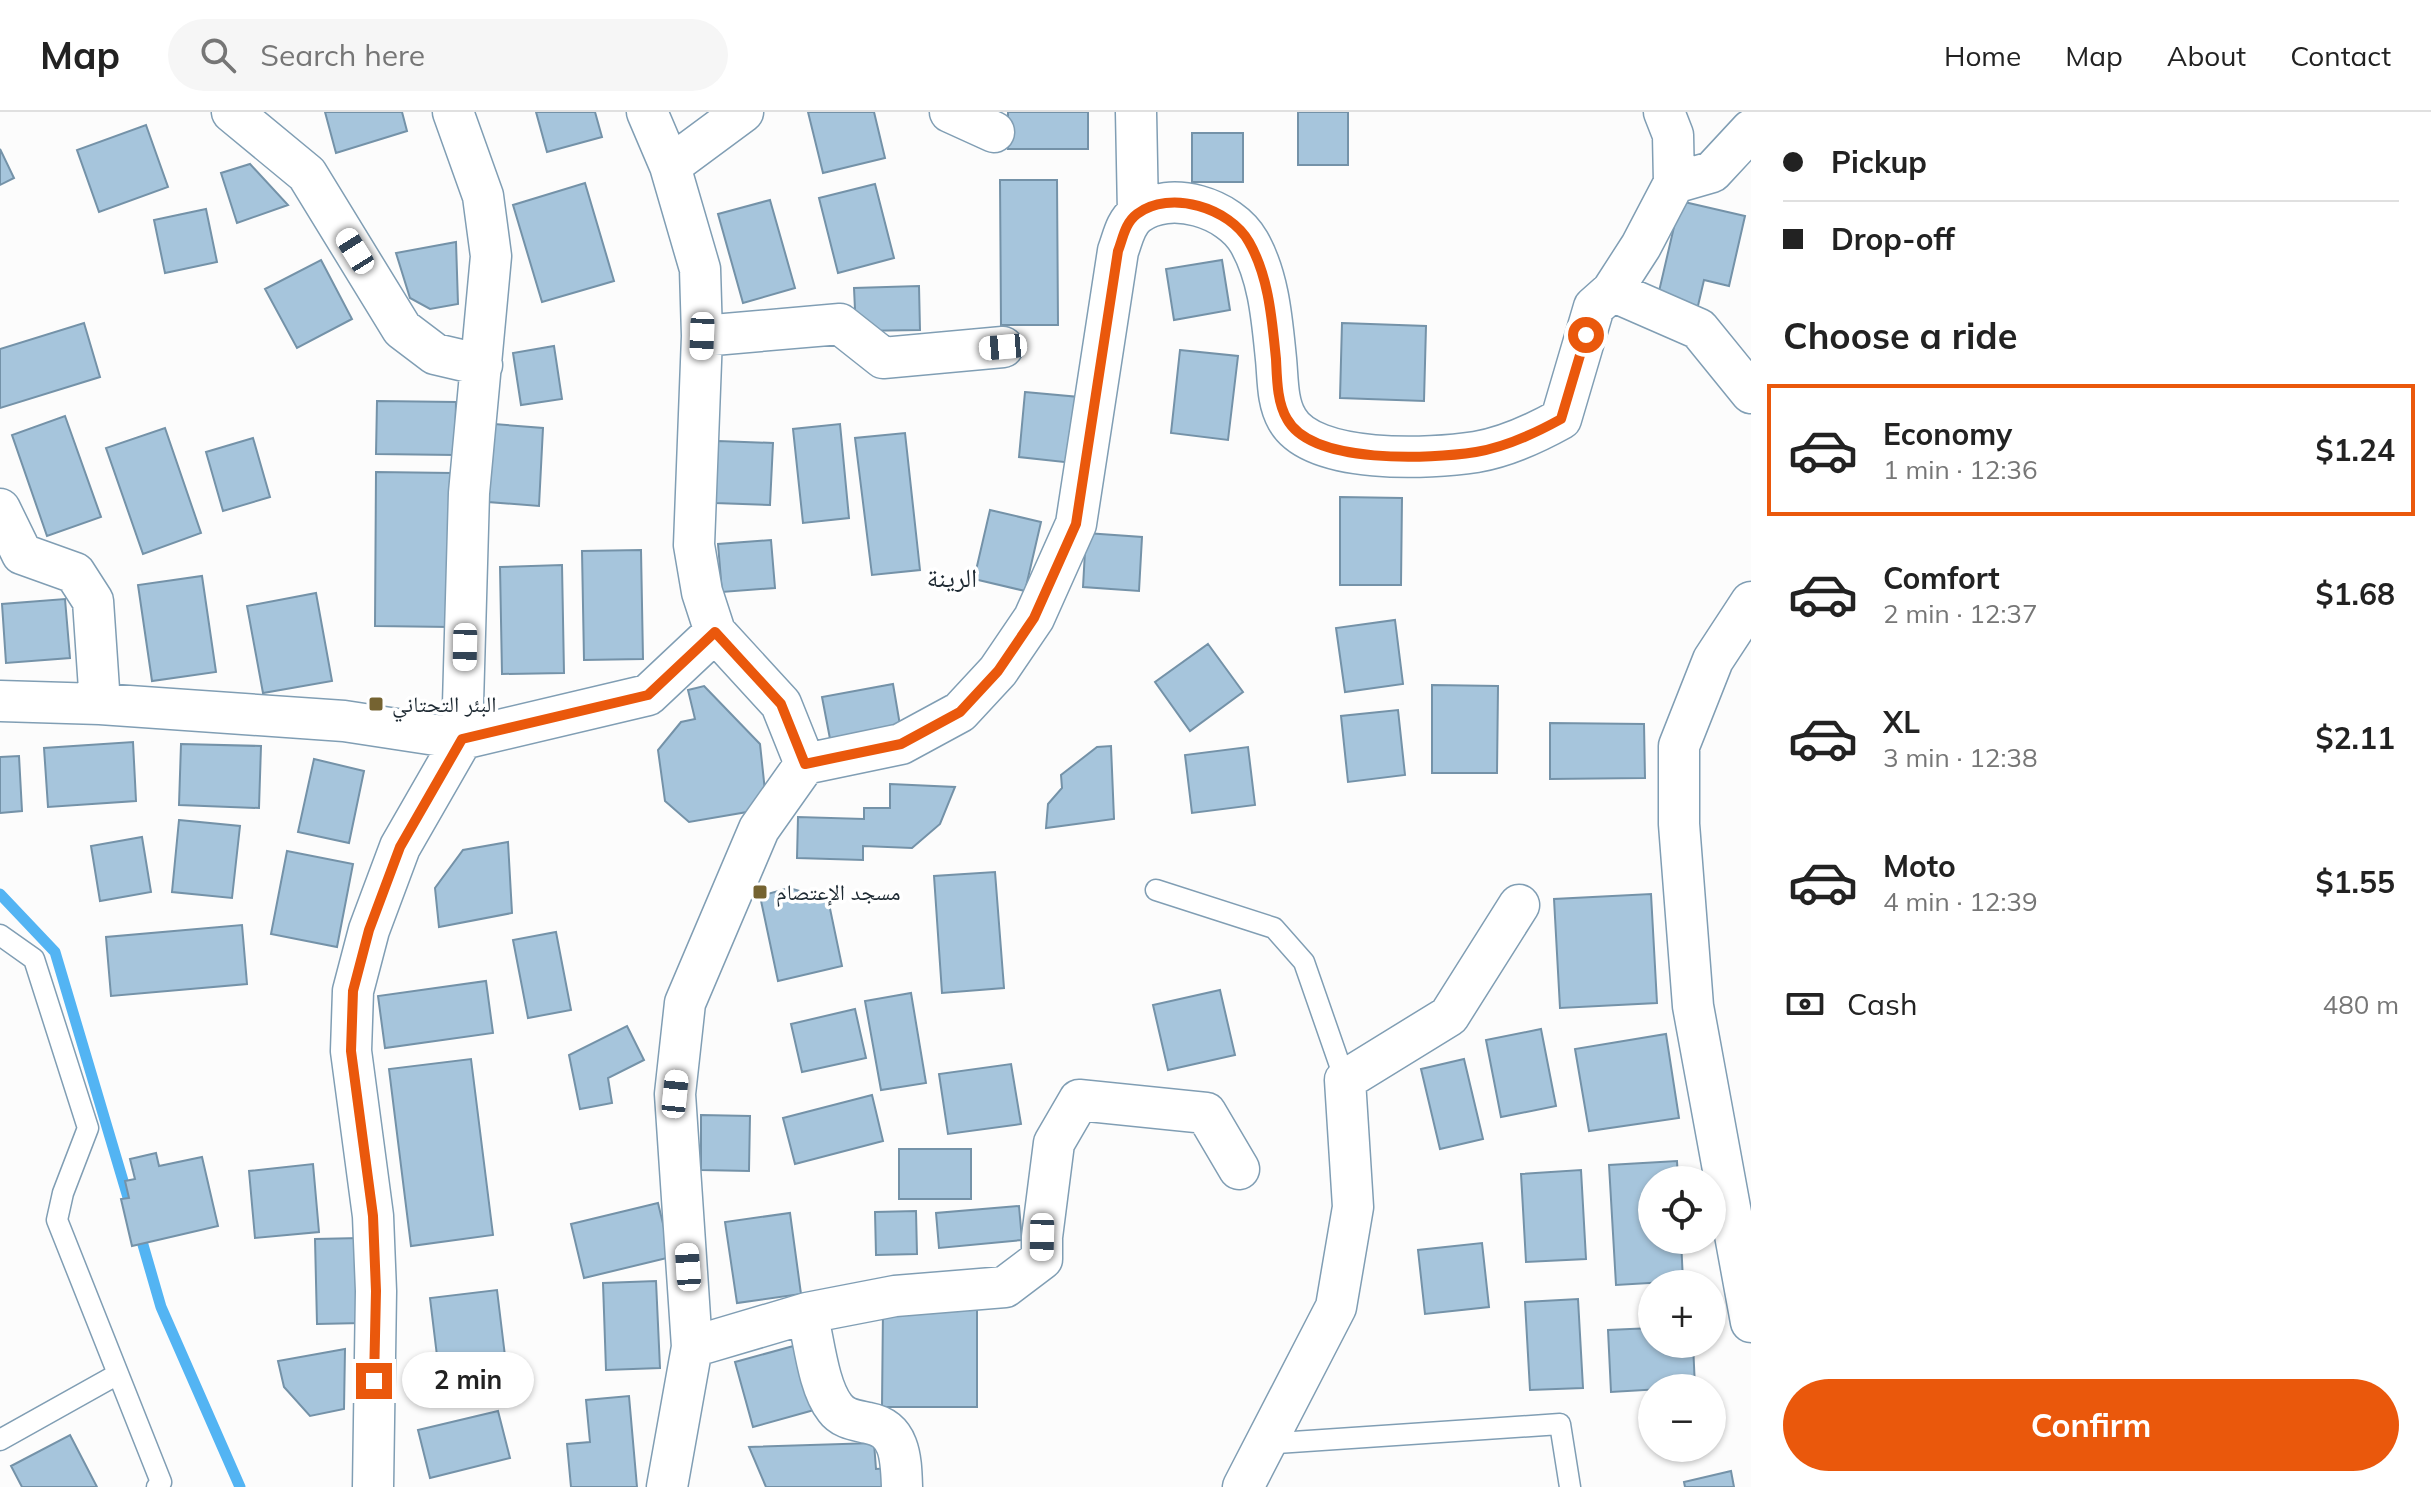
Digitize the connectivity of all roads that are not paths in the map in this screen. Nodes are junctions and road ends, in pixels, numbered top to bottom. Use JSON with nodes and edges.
{"nodes":[{"id":1,"x":232,"y":112,"type":"edge"},
{"id":2,"x":453,"y":112,"type":"edge"},
{"id":3,"x":647,"y":112,"type":"edge"},
{"id":4,"x":743,"y":112,"type":"edge"},
{"id":5,"x":950,"y":112,"type":"edge"},
{"id":6,"x":1136,"y":112,"type":"edge"},
{"id":7,"x":1664,"y":112,"type":"edge"},
{"id":8,"x":1751,"y":130,"type":"edge"},
{"id":9,"x":994,"y":132,"type":"dead end"},
{"id":10,"x":670,"y":166,"type":"junction"},
{"id":11,"x":1674,"y":183,"type":"junction"},
{"id":12,"x":1138,"y":213,"type":"junction"},
{"id":13,"x":1612,"y":291,"type":"junction"},
{"id":14,"x":702,"y":336,"type":"junction"},
{"id":15,"x":1003,"y":347,"type":"dead end"},
{"id":16,"x":482,"y":365,"type":"junction"},
{"id":17,"x":1751,"y":393,"type":"edge"},
{"id":18,"x":0,"y":509,"type":"edge"},
{"id":19,"x":1751,"y":602,"type":"edge"},
{"id":20,"x":715,"y":632,"type":"junction"},
{"id":21,"x":0,"y":701,"type":"edge"},
{"id":22,"x":100,"y":704,"type":"junction"},
{"id":23,"x":462,"y":739,"type":"junction"},
{"id":24,"x":805,"y":764,"type":"junction"},
{"id":25,"x":1156,"y":890,"type":"dead end"},
{"id":26,"x":1519,"y":905,"type":"dead end"},
{"id":27,"x":0,"y":935,"type":"edge"},
{"id":28,"x":1345,"y":1080,"type":"junction"},
{"id":29,"x":1239,"y":1169,"type":"dead end"},
{"id":30,"x":1749,"y":1302,"type":"edge"},
{"id":31,"x":807,"y":1313,"type":"junction"},
{"id":32,"x":692,"y":1347,"type":"junction"},
{"id":33,"x":118,"y":1374,"type":"junction"},
{"id":34,"x":0,"y":1440,"type":"edge"},
{"id":35,"x":1264,"y":1444,"type":"junction"},
{"id":36,"x":161,"y":1485,"type":"edge"},
{"id":37,"x":373,"y":1487,"type":"edge"},
{"id":38,"x":667,"y":1487,"type":"edge"},
{"id":39,"x":902,"y":1487,"type":"edge"},
{"id":40,"x":1243,"y":1487,"type":"edge"},
{"id":41,"x":1570,"y":1487,"type":"edge"}],
"edges":[{"from":1,"to":16,"type":"street"},
{"from":2,"to":16,"type":"street"},
{"from":3,"to":10,"type":"street"},
{"from":4,"to":10,"type":"street"},
{"from":5,"to":9,"type":"street"},
{"from":6,"to":12,"type":"street"},
{"from":7,"to":11,"type":"street"},
{"from":8,"to":11,"type":"street"},
{"from":10,"to":14,"type":"street"},
{"from":11,"to":13,"type":"street"},
{"from":12,"to":13,"type":"street"},
{"from":12,"to":24,"type":"street"},
{"from":13,"to":17,"type":"street"},
{"from":14,"to":15,"type":"street"},
{"from":14,"to":20,"type":"street"},
{"from":16,"to":23,"type":"street"},
{"from":18,"to":22,"type":"street"},
{"from":19,"to":30,"type":"street"},
{"from":20,"to":23,"type":"street"},
{"from":20,"to":24,"type":"street"},
{"from":21,"to":22,"type":"street"},
{"from":22,"to":23,"type":"street"},
{"from":23,"to":37,"type":"street"},
{"from":24,"to":32,"type":"street"},
{"from":25,"to":28,"type":"lane"},
{"from":26,"to":28,"type":"street"},
{"from":27,"to":33,"type":"lane"},
{"from":28,"to":35,"type":"street"},
{"from":29,"to":31,"type":"street"},
{"from":31,"to":32,"type":"street"},
{"from":31,"to":39,"type":"street"},
{"from":32,"to":38,"type":"street"},
{"from":33,"to":34,"type":"lane"},
{"from":33,"to":36,"type":"lane"},
{"from":35,"to":40,"type":"street"},
{"from":35,"to":41,"type":"lane"}]}
